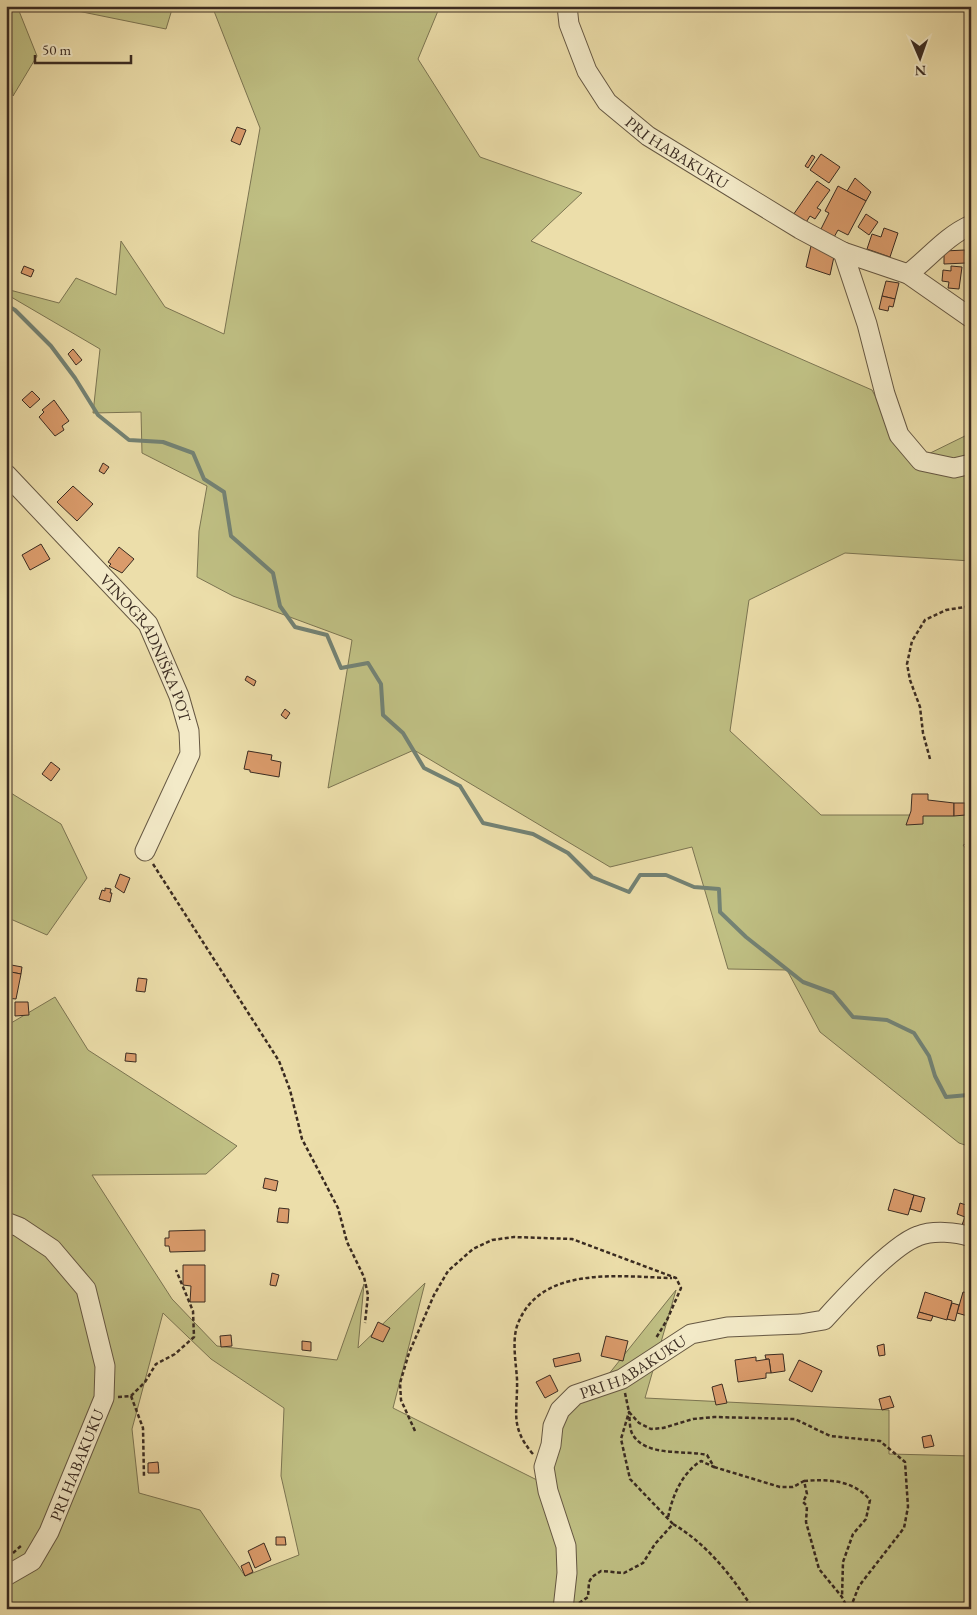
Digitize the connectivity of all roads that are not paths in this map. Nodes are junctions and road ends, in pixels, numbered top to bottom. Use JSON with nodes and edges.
{"nodes":[{"id":1,"x":567,"y":6,"type":"edge"},
{"id":2,"x":971,"y":226,"type":"edge"},
{"id":3,"x":843,"y":252,"type":"junction"},
{"id":4,"x":908,"y":274,"type":"junction"},
{"id":5,"x":971,"y":318,"type":"edge"},
{"id":6,"x":971,"y":464,"type":"edge"},
{"id":7,"x":6,"y":474,"type":"edge"},
{"id":8,"x":145,"y":851,"type":"road end"},
{"id":9,"x":6,"y":1222,"type":"edge"},
{"id":10,"x":971,"y":1237,"type":"edge"},
{"id":11,"x":6,"y":1576,"type":"edge"},
{"id":12,"x":570,"y":1607,"type":"edge"}],
"edges":[{"from":1,"to":3,"type":"street","name":"PRI HABAKUKU"},
{"from":2,"to":4,"type":"street"},
{"from":3,"to":4,"type":"street","name":"PRI HABAKUKU"},
{"from":3,"to":6,"type":"street"},
{"from":4,"to":5,"type":"street","name":"PRI HABAKUKU"},
{"from":7,"to":8,"type":"street","name":"VINOGRADNIŠKA POT"},
{"from":9,"to":11,"type":"street","name":"PRI HABAKUKU"},
{"from":10,"to":12,"type":"street","name":"PRI HABAKUKU"}]}
